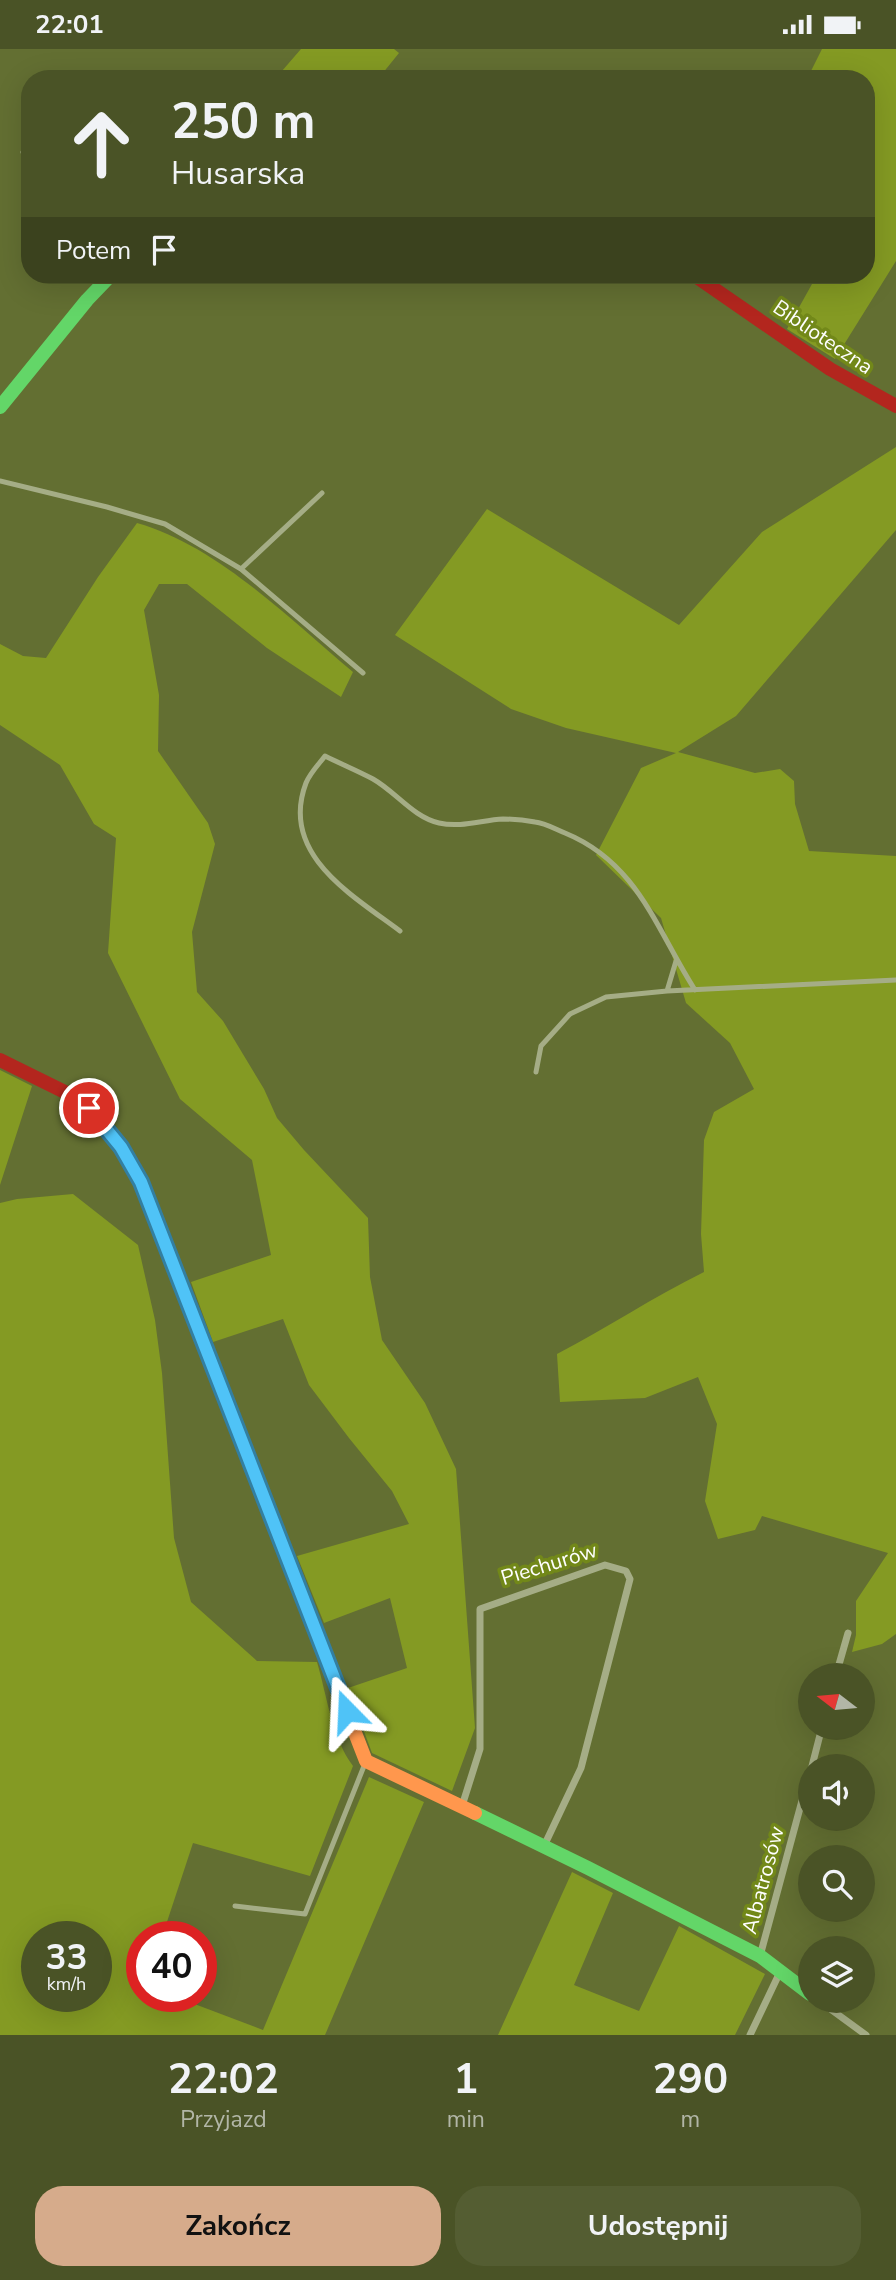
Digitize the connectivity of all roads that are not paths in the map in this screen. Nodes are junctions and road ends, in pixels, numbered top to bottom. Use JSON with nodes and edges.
{"nodes":[{"id":1,"x":102,"y":284,"type":"edge"},
{"id":2,"x":707,"y":284,"type":"edge"},
{"id":3,"x":896,"y":406,"type":"edge"},
{"id":4,"x":0,"y":407,"type":"edge"},
{"id":5,"x":0,"y":481,"type":"edge"},
{"id":6,"x":322,"y":493,"type":"dead end"},
{"id":7,"x":241,"y":569,"type":"junction"},
{"id":8,"x":363,"y":673,"type":"dead end"},
{"id":9,"x":400,"y":931,"type":"dead end"},
{"id":10,"x":676,"y":961,"type":"junction"},
{"id":11,"x":896,"y":980,"type":"edge"},
{"id":12,"x":695,"y":990,"type":"junction"},
{"id":13,"x":667,"y":991,"type":"junction"},
{"id":14,"x":0,"y":1060,"type":"edge"},
{"id":15,"x":536,"y":1072,"type":"dead end"},
{"id":16,"x":848,"y":1633,"type":"dead end"},
{"id":17,"x":839,"y":1663,"type":"edge"},
{"id":18,"x":366,"y":1761,"type":"junction"},
{"id":19,"x":461,"y":1807,"type":"junction"},
{"id":20,"x":798,"y":1815,"type":"edge"},
{"id":21,"x":543,"y":1847,"type":"junction"},
{"id":22,"x":235,"y":1906,"type":"dead end"},
{"id":23,"x":760,"y":1956,"type":"junction"},
{"id":24,"x":780,"y":1972,"type":"junction"},
{"id":25,"x":798,"y":1985,"type":"edge"},
{"id":26,"x":836,"y":2013,"type":"edge"},
{"id":27,"x":750,"y":2035,"type":"edge"},
{"id":28,"x":866,"y":2035,"type":"edge"}],
"edges":[{"from":1,"to":4,"type":"street"},
{"from":2,"to":3,"type":"street","name":"Biblioteczna"},
{"from":5,"to":7,"type":"lane"},
{"from":6,"to":7,"type":"lane"},
{"from":7,"to":8,"type":"lane"},
{"from":9,"to":10,"type":"lane"},
{"from":10,"to":12,"type":"lane"},
{"from":10,"to":13,"type":"lane"},
{"from":11,"to":12,"type":"lane"},
{"from":12,"to":13,"type":"lane"},
{"from":13,"to":15,"type":"lane"},
{"from":14,"to":18,"type":"street"},
{"from":16,"to":17,"type":"street"},
{"from":18,"to":19,"type":"street"},
{"from":18,"to":22,"type":"lane"},
{"from":19,"to":21,"type":"street"},
{"from":19,"to":21,"type":"street","name":"Piechurów"},
{"from":20,"to":23,"type":"street","name":"Albatrosów"},
{"from":21,"to":23,"type":"street"},
{"from":23,"to":24,"type":"street"},
{"from":24,"to":25,"type":"street"},
{"from":24,"to":27,"type":"street"},
{"from":26,"to":28,"type":"street"}]}
